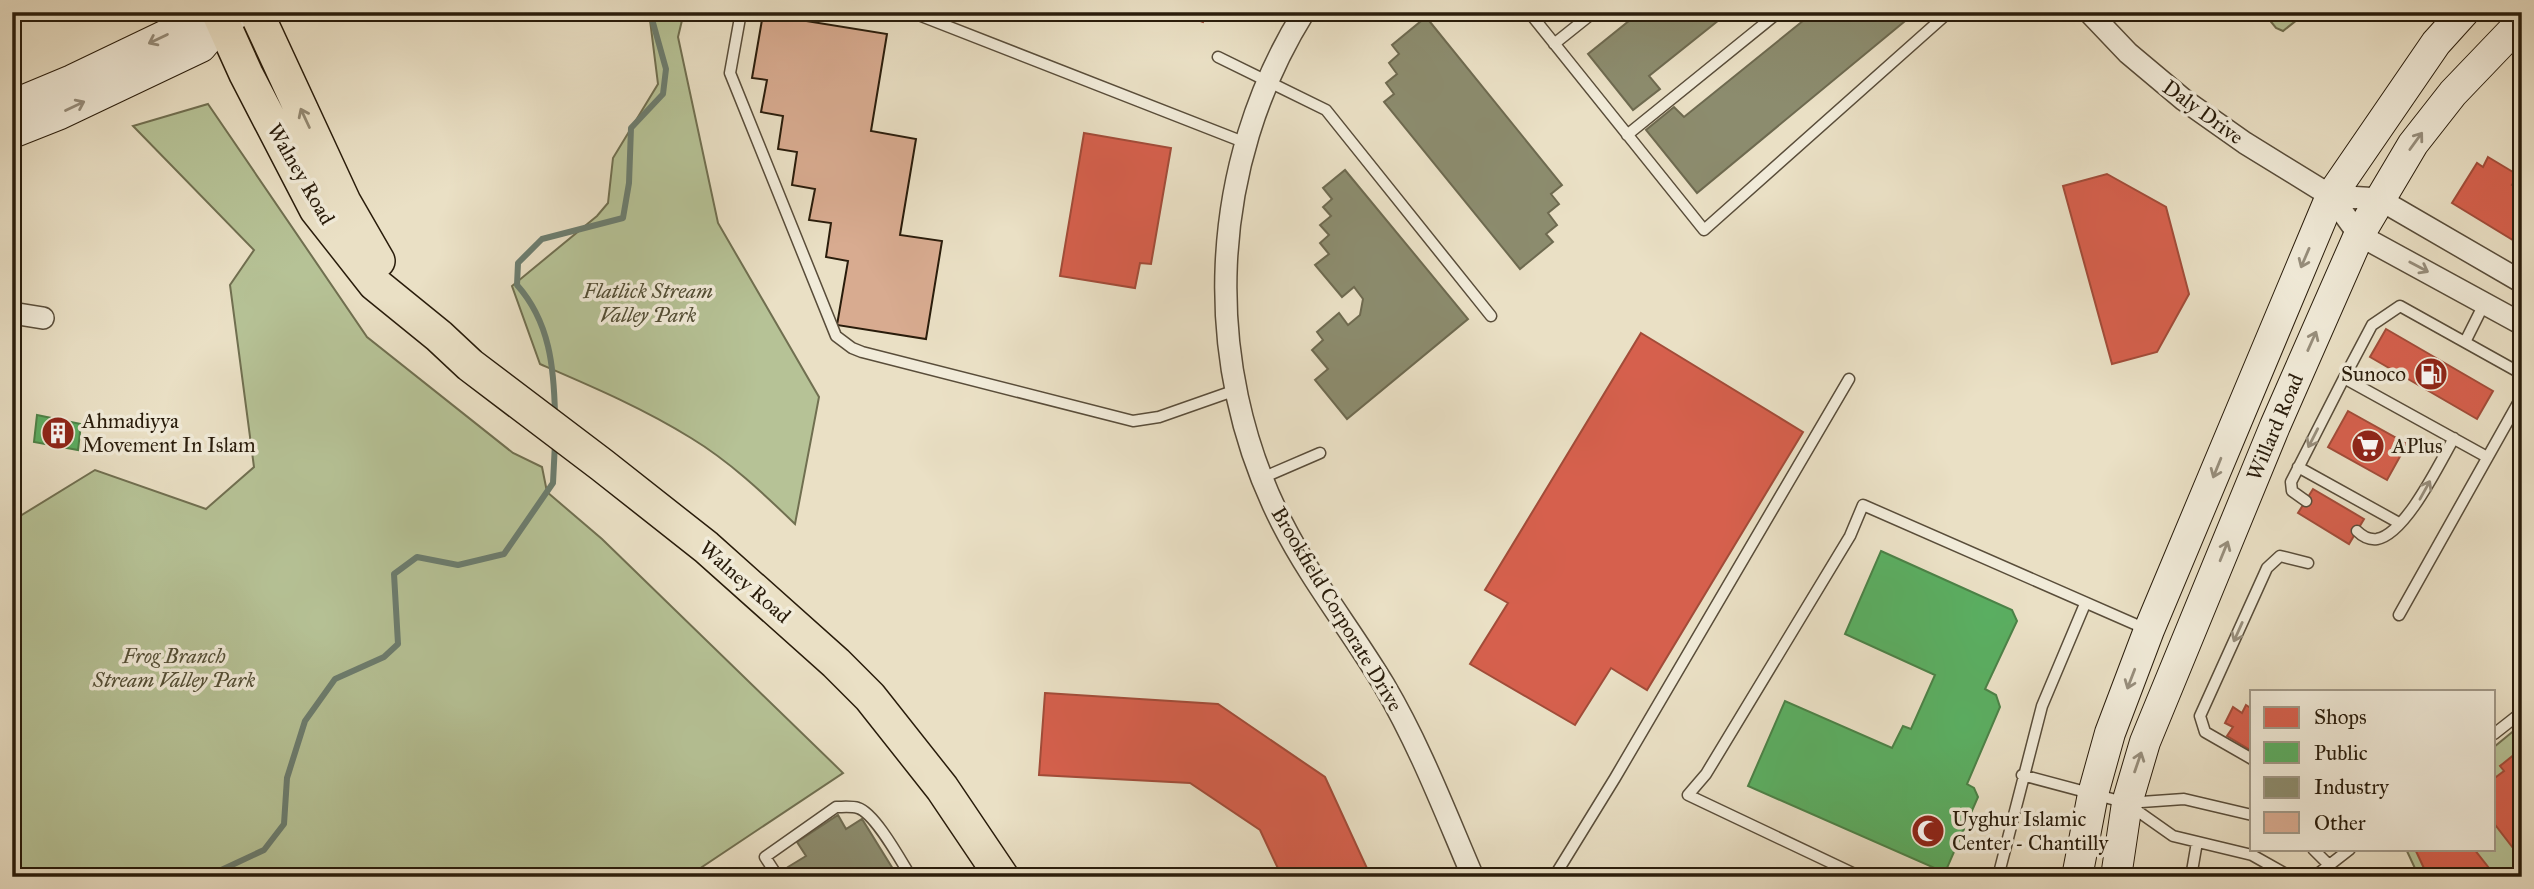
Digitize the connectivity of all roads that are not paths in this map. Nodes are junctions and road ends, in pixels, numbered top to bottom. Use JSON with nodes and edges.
{"nodes":[{"id":1,"x":256,"y":12,"type":"edge"},
{"id":2,"x":741,"y":12,"type":"edge"},
{"id":3,"x":911,"y":12,"type":"edge"},
{"id":4,"x":1304,"y":12,"type":"edge"},
{"id":5,"x":1529,"y":12,"type":"edge"},
{"id":6,"x":1594,"y":12,"type":"edge"},
{"id":7,"x":1779,"y":12,"type":"edge"},
{"id":8,"x":1949,"y":12,"type":"edge"},
{"id":9,"x":2089,"y":12,"type":"edge"},
{"id":10,"x":2464,"y":12,"type":"edge"},
{"id":11,"x":226,"y":15,"type":"edge"},
{"id":12,"x":2522,"y":21,"type":"edge"},
{"id":13,"x":1554,"y":44,"type":"junction"},
{"id":14,"x":1218,"y":57,"type":"dead end"},
{"id":15,"x":1269,"y":80,"type":"junction"},
{"id":16,"x":12,"y":105,"type":"edge"},
{"id":17,"x":12,"y":133,"type":"edge"},
{"id":18,"x":1627,"y":135,"type":"junction"},
{"id":19,"x":1246,"y":143,"type":"junction"},
{"id":20,"x":2331,"y":195,"type":"junction"},
{"id":21,"x":2379,"y":199,"type":"junction"},
{"id":22,"x":2359,"y":236,"type":"junction"},
{"id":23,"x":2522,"y":282,"type":"edge"},
{"id":24,"x":2484,"y":302,"type":"junction"},
{"id":25,"x":12,"y":313,"type":"edge"},
{"id":26,"x":1492,"y":316,"type":"dead end"},
{"id":27,"x":43,"y":318,"type":"dead end"},
{"id":28,"x":2522,"y":324,"type":"edge"},
{"id":29,"x":439,"y":336,"type":"junction"},
{"id":30,"x":2465,"y":342,"type":"junction"},
{"id":31,"x":2522,"y":374,"type":"edge"},
{"id":32,"x":2344,"y":378,"type":"junction"},
{"id":33,"x":1849,"y":379,"type":"dead end"},
{"id":34,"x":1236,"y":390,"type":"junction"},
{"id":35,"x":2522,"y":396,"type":"edge"},
{"id":36,"x":2454,"y":438,"type":"junction"},
{"id":37,"x":1320,"y":453,"type":"dead end"},
{"id":38,"x":2487,"y":457,"type":"junction"},
{"id":39,"x":2298,"y":467,"type":"junction"},
{"id":40,"x":1262,"y":478,"type":"junction"},
{"id":41,"x":2306,"y":500,"type":"dead end"},
{"id":42,"x":2399,"y":523,"type":"junction"},
{"id":43,"x":2357,"y":531,"type":"dead end"},
{"id":44,"x":2308,"y":563,"type":"dead end"},
{"id":45,"x":2085,"y":604,"type":"junction"},
{"id":46,"x":2399,"y":615,"type":"dead end"},
{"id":47,"x":2149,"y":631,"type":"junction"},
{"id":48,"x":2522,"y":712,"type":"edge"},
{"id":49,"x":2496,"y":732,"type":"edge"},
{"id":50,"x":2250,"y":758,"type":"edge"},
{"id":51,"x":2022,"y":775,"type":"junction"},
{"id":52,"x":2093,"y":794,"type":"junction"},
{"id":53,"x":2127,"y":803,"type":"junction"},
{"id":54,"x":2250,"y":815,"type":"edge"},
{"id":55,"x":2197,"y":842,"type":"junction"},
{"id":56,"x":2315,"y":850,"type":"edge"},
{"id":57,"x":2349,"y":850,"type":"edge"},
{"id":58,"x":2329,"y":865,"type":"junction"},
{"id":59,"x":778,"y":877,"type":"edge"},
{"id":60,"x":911,"y":877,"type":"edge"},
{"id":61,"x":1002,"y":877,"type":"edge"},
{"id":62,"x":1473,"y":877,"type":"edge"},
{"id":63,"x":1553,"y":877,"type":"edge"},
{"id":64,"x":1861,"y":877,"type":"edge"},
{"id":65,"x":1998,"y":877,"type":"edge"},
{"id":66,"x":2077,"y":877,"type":"edge"},
{"id":67,"x":2116,"y":877,"type":"edge"},
{"id":68,"x":2191,"y":877,"type":"edge"},
{"id":69,"x":2291,"y":877,"type":"edge"},
{"id":70,"x":2314,"y":877,"type":"edge"},
{"id":71,"x":2335,"y":877,"type":"edge"}],
"edges":[{"from":29,"to":1,"type":"main road","name":"Walney Road","one_way":true},
{"from":2,"to":34,"type":"lane"},
{"from":3,"to":19,"type":"lane"},
{"from":4,"to":15,"type":"street","name":"Brookfield Corporate Drive"},
{"from":5,"to":13,"type":"lane"},
{"from":6,"to":13,"type":"lane"},
{"from":7,"to":18,"type":"lane"},
{"from":8,"to":18,"type":"lane"},
{"from":9,"to":20,"type":"street","name":"Daly Drive"},
{"from":10,"to":20,"type":"main road","name":"Willard Road"},
{"from":11,"to":16,"type":"main road","one_way":true},
{"from":17,"to":11,"type":"main road","one_way":true},
{"from":11,"to":29,"type":"main road","name":"Walney Road"},
{"from":21,"to":12,"type":"main road","name":"Willard Road","one_way":true},
{"from":13,"to":18,"type":"lane"},
{"from":14,"to":15,"type":"lane"},
{"from":15,"to":19,"type":"street","name":"Brookfield Corporate Drive"},
{"from":15,"to":26,"type":"lane"},
{"from":19,"to":34,"type":"street","name":"Brookfield Corporate Drive"},
{"from":20,"to":21,"type":"street","name":"Daly Drive"},
{"from":20,"to":22,"type":"street","name":"Daly Drive"},
{"from":20,"to":47,"type":"main road","name":"Willard Road","one_way":true},
{"from":21,"to":22,"type":"main road","name":"Willard Road"},
{"from":21,"to":23,"type":"street"},
{"from":22,"to":24,"type":"street","one_way":true},
{"from":53,"to":22,"type":"main road","name":"Willard Road","one_way":true},
{"from":24,"to":28,"type":"street"},
{"from":24,"to":30,"type":"lane"},
{"from":25,"to":27,"type":"street"},
{"from":29,"to":61,"type":"main road","name":"Walney Road"},
{"from":30,"to":31,"type":"lane"},
{"from":30,"to":32,"type":"lane"},
{"from":32,"to":36,"type":"lane"},
{"from":32,"to":39,"type":"lane","one_way":true},
{"from":33,"to":63,"type":"lane"},
{"from":34,"to":40,"type":"street","name":"Brookfield Corporate Drive"},
{"from":35,"to":38,"type":"lane"},
{"from":36,"to":38,"type":"lane"},
{"from":42,"to":36,"type":"lane","one_way":true},
{"from":37,"to":40,"type":"lane"},
{"from":38,"to":46,"type":"lane"},
{"from":39,"to":41,"type":"lane"},
{"from":39,"to":42,"type":"lane"},
{"from":40,"to":62,"type":"street","name":"Brookfield Corporate Drive"},
{"from":42,"to":43,"type":"lane"},
{"from":44,"to":50,"type":"lane","one_way":true},
{"from":45,"to":47,"type":"lane"},
{"from":45,"to":51,"type":"lane"},
{"from":45,"to":64,"type":"lane"},
{"from":47,"to":52,"type":"main road","name":"Willard Road","one_way":true},
{"from":48,"to":49,"type":"lane"},
{"from":51,"to":52,"type":"lane"},
{"from":51,"to":65,"type":"lane"},
{"from":52,"to":53,"type":"lane"},
{"from":52,"to":66,"type":"main road","name":"Willard Road"},
{"from":53,"to":54,"type":"lane"},
{"from":53,"to":55,"type":"lane"},
{"from":53,"to":67,"type":"main road","name":"Willard Road"},
{"from":55,"to":68,"type":"lane"},
{"from":55,"to":69,"type":"lane"},
{"from":56,"to":58,"type":"lane"},
{"from":57,"to":58,"type":"lane"},
{"from":58,"to":70,"type":"lane"},
{"from":58,"to":71,"type":"lane"},
{"from":59,"to":60,"type":"lane"}]}
